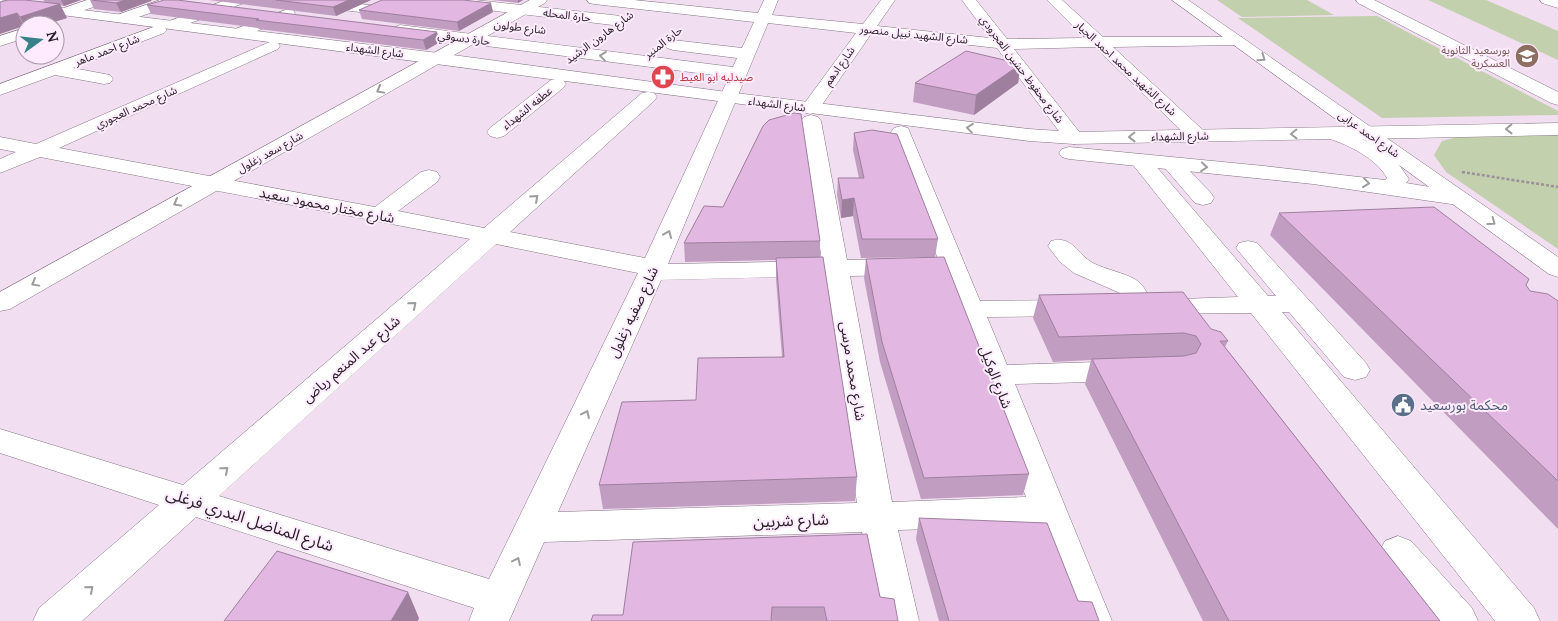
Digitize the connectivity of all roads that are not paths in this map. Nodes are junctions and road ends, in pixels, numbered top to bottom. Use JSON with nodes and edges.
{"nodes":[{"id":1,"x":38,"y":0,"type":"edge"},
{"id":2,"x":101,"y":0,"type":"edge"},
{"id":3,"x":168,"y":0,"type":"edge"},
{"id":4,"x":294,"y":0,"type":"edge"},
{"id":5,"x":388,"y":0,"type":"edge"},
{"id":6,"x":540,"y":0,"type":"edge"},
{"id":7,"x":594,"y":0,"type":"edge"},
{"id":8,"x":715,"y":0,"type":"edge"},
{"id":9,"x":888,"y":0,"type":"edge"},
{"id":10,"x":969,"y":0,"type":"edge"},
{"id":11,"x":1054,"y":0,"type":"edge"},
{"id":12,"x":1179,"y":0,"type":"edge"},
{"id":13,"x":1363,"y":0,"type":"edge"},
{"id":14,"x":1547,"y":0,"type":"edge"},
{"id":15,"x":316,"y":1,"type":"edge"},
{"id":16,"x":444,"y":3,"type":"edge"},
{"id":17,"x":647,"y":3,"type":"edge"},
{"id":18,"x":1558,"y":4,"type":"edge"},
{"id":19,"x":219,"y":7,"type":"junction"},
{"id":20,"x":5,"y":8,"type":"edge"},
{"id":21,"x":247,"y":8,"type":"edge"},
{"id":22,"x":368,"y":9,"type":"junction"},
{"id":23,"x":522,"y":10,"type":"junction"},
{"id":24,"x":701,"y":11,"type":"junction"},
{"id":25,"x":70,"y":14,"type":"junction"},
{"id":26,"x":282,"y":15,"type":"junction"},
{"id":27,"x":65,"y":17,"type":"edge"},
{"id":28,"x":122,"y":18,"type":"junction"},
{"id":29,"x":301,"y":18,"type":"edge"},
{"id":30,"x":469,"y":21,"type":"edge"},
{"id":31,"x":626,"y":21,"type":"junction"},
{"id":32,"x":338,"y":22,"type":"edge"},
{"id":33,"x":496,"y":24,"type":"junction"},
{"id":34,"x":754,"y":27,"type":"edge"},
{"id":35,"x":165,"y":28,"type":"junction"},
{"id":36,"x":524,"y":28,"type":"dead end"},
{"id":37,"x":865,"y":29,"type":"junction"},
{"id":38,"x":322,"y":30,"type":"edge"},
{"id":39,"x":388,"y":32,"type":"junction"},
{"id":40,"x":239,"y":33,"type":"junction"},
{"id":41,"x":15,"y":36,"type":"edge"},
{"id":42,"x":470,"y":39,"type":"junction"},
{"id":43,"x":299,"y":40,"type":"junction"},
{"id":44,"x":1236,"y":40,"type":"junction"},
{"id":45,"x":0,"y":41,"type":"edge"},
{"id":46,"x":1097,"y":43,"type":"junction"},
{"id":47,"x":1003,"y":44,"type":"junction"},
{"id":48,"x":272,"y":46,"type":"junction"},
{"id":49,"x":656,"y":46,"type":"junction"},
{"id":50,"x":359,"y":48,"type":"junction"},
{"id":51,"x":577,"y":52,"type":"junction"},
{"id":52,"x":639,"y":60,"type":"junction"},
{"id":53,"x":431,"y":62,"type":"junction"},
{"id":54,"x":52,"y":70,"type":"junction"},
{"id":55,"x":104,"y":79,"type":"dead end"},
{"id":56,"x":553,"y":79,"type":"junction"},
{"id":57,"x":609,"y":82,"type":"junction"},
{"id":58,"x":0,"y":90,"type":"edge"},
{"id":59,"x":648,"y":97,"type":"junction"},
{"id":60,"x":1558,"y":99,"type":"edge"},
{"id":61,"x":724,"y":104,"type":"junction"},
{"id":62,"x":810,"y":114,"type":"junction"},
{"id":63,"x":1558,"y":128,"type":"edge"},
{"id":64,"x":496,"y":132,"type":"dead end"},
{"id":65,"x":901,"y":132,"type":"junction"},
{"id":66,"x":1367,"y":132,"type":"junction"},
{"id":67,"x":1324,"y":133,"type":"junction"},
{"id":68,"x":1198,"y":136,"type":"junction"},
{"id":69,"x":1074,"y":138,"type":"junction"},
{"id":70,"x":0,"y":143,"type":"edge"},
{"id":71,"x":38,"y":150,"type":"junction"},
{"id":72,"x":1141,"y":161,"type":"junction"},
{"id":73,"x":1172,"y":164,"type":"junction"},
{"id":74,"x":0,"y":167,"type":"edge"},
{"id":75,"x":429,"y":177,"type":"dead end"},
{"id":76,"x":213,"y":183,"type":"junction"},
{"id":77,"x":1391,"y":186,"type":"junction"},
{"id":78,"x":1203,"y":198,"type":"dead end"},
{"id":79,"x":1458,"y":198,"type":"junction"},
{"id":80,"x":379,"y":215,"type":"junction"},
{"id":81,"x":491,"y":236,"type":"junction"},
{"id":82,"x":1060,"y":246,"type":"dead end"},
{"id":83,"x":1248,"y":248,"type":"dead end"},
{"id":84,"x":937,"y":266,"type":"junction"},
{"id":85,"x":836,"y":268,"type":"junction"},
{"id":86,"x":652,"y":269,"type":"junction"},
{"id":87,"x":1558,"y":269,"type":"edge"},
{"id":88,"x":0,"y":303,"type":"edge"},
{"id":89,"x":1297,"y":304,"type":"junction"},
{"id":90,"x":1260,"y":305,"type":"junction"},
{"id":91,"x":1185,"y":307,"type":"junction"},
{"id":92,"x":970,"y":308,"type":"junction"},
{"id":93,"x":1142,"y":308,"type":"junction"},
{"id":94,"x":1204,"y":333,"type":"edge"},
{"id":95,"x":1156,"y":370,"type":"edge"},
{"id":96,"x":1355,"y":370,"type":"dead end"},
{"id":97,"x":996,"y":375,"type":"junction"},
{"id":98,"x":0,"y":441,"type":"edge"},
{"id":99,"x":190,"y":500,"type":"junction"},
{"id":100,"x":1049,"y":511,"type":"junction"},
{"id":101,"x":877,"y":517,"type":"junction"},
{"id":102,"x":532,"y":528,"type":"junction"},
{"id":103,"x":1398,"y":552,"type":"dead end"},
{"id":104,"x":494,"y":610,"type":"edge"},
{"id":105,"x":53,"y":621,"type":"edge"},
{"id":106,"x":899,"y":621,"type":"edge"},
{"id":107,"x":1092,"y":621,"type":"edge"},
{"id":108,"x":1458,"y":621,"type":"edge"},
{"id":109,"x":1520,"y":621,"type":"edge"}],
"edges":[{"from":1,"to":20,"type":"main road"},
{"from":2,"to":25,"type":"main road"},
{"from":3,"to":19,"type":"main road"},
{"from":3,"to":28,"type":"main road"},
{"from":4,"to":15,"type":"main road"},
{"from":5,"to":22,"type":"main road"},
{"from":6,"to":23,"type":"main road","name":"شارع سعد زغلول"},
{"from":7,"to":17,"type":"main road","name":"شارع الشهيد نبيل منصور"},
{"from":8,"to":24,"type":"main road","name":"حارة المنير"},
{"from":9,"to":37,"type":"main road","name":"شارع ادهم"},
{"from":10,"to":47,"type":"main road","name":"شارع محفوظ حسين العجرودي"},
{"from":11,"to":46,"type":"main road","name":"شارع الشهيد محمد احمد الجيار"},
{"from":12,"to":44,"type":"main road","name":"شارع احمد عرابى"},
{"from":13,"to":60,"type":"main road"},
{"from":14,"to":18,"type":"main road"},
{"from":15,"to":22,"type":"main road"},
{"from":15,"to":26,"type":"main road"},
{"from":16,"to":23,"type":"main road","name":"حارة المحله"},
{"from":17,"to":24,"type":"main road","name":"شارع الشهيد نبيل منصور"},
{"from":17,"to":31,"type":"main road","name":"شارع هارون الرشيد"},
{"from":19,"to":21,"type":"main road"},
{"from":19,"to":35,"type":"main road","name":"شارع احمد ماهر"},
{"from":20,"to":25,"type":"main road","name":"شارع الشهداء"},
{"from":21,"to":26,"type":"main road"},
{"from":22,"to":32,"type":"main road"},
{"from":22,"to":39,"type":"main road"},
{"from":23,"to":31,"type":"main road","name":"حارة المحله"},
{"from":23,"to":33,"type":"main road","name":"شارع سعد زغلول"},
{"from":24,"to":34,"type":"main road","name":"شارع الشهيد نبيل منصور"},
{"from":24,"to":49,"type":"main road","name":"حارة المنير"},
{"from":25,"to":27,"type":"main road"},
{"from":25,"to":28,"type":"main road","name":"شارع الشهداء"},
{"from":25,"to":35,"type":"main road","name":"شارع الشهداء"},
{"from":26,"to":29,"type":"main road"},
{"from":26,"to":40,"type":"main road"},
{"from":28,"to":35,"type":"main road","name":"شارع الشهداء"},
{"from":30,"to":33,"type":"main road","name":"شارع طولون"},
{"from":31,"to":51,"type":"main road","name":"شارع هارون الرشيد"},
{"from":33,"to":36,"type":"main road","name":"شارع طولون"},
{"from":33,"to":42,"type":"main road","name":"شارع سعد زغلول"},
{"from":34,"to":37,"type":"main road","name":"شارع الشهيد نبيل منصور"},
{"from":34,"to":49,"type":"main road"},
{"from":34,"to":52,"type":"main road","name":"حارة دسوقي"},
{"from":34,"to":61,"type":"main road","name":"شارع صفيه زغلول"},
{"from":35,"to":40,"type":"main road","name":"شارع الشهداء"},
{"from":35,"to":48,"type":"main road","name":"شارع الشهداء"},
{"from":35,"to":54,"type":"main road","name":"شارع احمد ماهر"},
{"from":37,"to":47,"type":"main road","name":"شارع الشهيد نبيل منصور"},
{"from":37,"to":62,"type":"main road","name":"شارع ادهم"},
{"from":38,"to":43,"type":"main road"},
{"from":39,"to":42,"type":"main road","name":"حارة دسوقي"},
{"from":39,"to":50,"type":"main road"},
{"from":40,"to":43,"type":"main road","name":"شارع الشهداء"},
{"from":41,"to":45,"type":"main road"},
{"from":42,"to":51,"type":"main road","name":"حارة دسوقي"},
{"from":42,"to":53,"type":"main road","name":"شارع سعد زغلول"},
{"from":43,"to":50,"type":"main road","name":"شارع الشهداء"},
{"from":44,"to":46,"type":"main road","name":"شارع الشهيد نبيل منصور"},
{"from":44,"to":66,"type":"main road","name":"شارع احمد عرابى","one_way":true},
{"from":46,"to":47,"type":"main road","name":"شارع الشهيد نبيل منصور"},
{"from":46,"to":68,"type":"main road","name":"شارع الشهيد محمد احمد الجيار"},
{"from":47,"to":69,"type":"main road","name":"شارع محفوظ حسين العجرودي"},
{"from":48,"to":53,"type":"main road","name":"شارع الشهداء"},
{"from":48,"to":71,"type":"main road","name":"شارع محمد العجوري"},
{"from":49,"to":52,"type":"main road","name":"حارة المنير"},
{"from":50,"to":53,"type":"main road","name":"شارع الشهداء"},
{"from":52,"to":51,"type":"main road","name":"حارة دسوقي","one_way":true},
{"from":51,"to":56,"type":"main road","name":"شارع هارون الرشيد"},
{"from":52,"to":57,"type":"main road","name":"حارة المنير"},
{"from":53,"to":56,"type":"main road","name":"شارع الشهداء"},
{"from":53,"to":76,"type":"main road","name":"شارع سعد زغلول","one_way":true},
{"from":54,"to":55,"type":"main road"},
{"from":54,"to":58,"type":"main road","name":"شارع احمد ماهر"},
{"from":56,"to":57,"type":"main road","name":"شارع الشهداء"},
{"from":56,"to":59,"type":"main road","name":"شارع الشهداء"},
{"from":56,"to":64,"type":"main road","name":"عطفه الشهداء"},
{"from":57,"to":61,"type":"main road","name":"شارع الشهداء"},
{"from":59,"to":61,"type":"main road","name":"شارع الشهداء"},
{"from":81,"to":59,"type":"main road","name":"شارع عبد المنعم رياض","one_way":true},
{"from":61,"to":62,"type":"main road","name":"شارع الشهداء"},
{"from":86,"to":61,"type":"main road","name":"شارع صفيه زغلول","one_way":true},
{"from":62,"to":65,"type":"main road","name":"شارع الشهداء"},
{"from":69,"to":62,"type":"main road","name":"شارع الشهداء","one_way":true},
{"from":62,"to":85,"type":"main road","name":"شارع محمد مرسى"},
{"from":63,"to":66,"type":"main road","name":"شارع الشهداء","one_way":true},
{"from":65,"to":72,"type":"main road","name":"شارع الشهداء"},
{"from":65,"to":84,"type":"main road","name":"شارع الوكيل"},
{"from":66,"to":67,"type":"main road","name":"شارع الشهداء"},
{"from":66,"to":79,"type":"main road","name":"شارع احمد عرابى"},
{"from":67,"to":68,"type":"main road","name":"شارع الشهداء","one_way":true},
{"from":67,"to":77,"type":"main road"},
{"from":68,"to":69,"type":"main road","name":"شارع الشهداء","one_way":true},
{"from":70,"to":71,"type":"main road","name":"شارع مختار محمود سعيد"},
{"from":71,"to":74,"type":"main road","name":"شارع محمد العجوري"},
{"from":71,"to":76,"type":"main road","name":"شارع مختار محمود سعيد"},
{"from":72,"to":73,"type":"main road","name":"شارع الشهداء"},
{"from":72,"to":90,"type":"main road"},
{"from":73,"to":77,"type":"main road","name":"شارع الشهداء","one_way":true},
{"from":73,"to":78,"type":"main road"},
{"from":75,"to":80,"type":"main road"},
{"from":76,"to":80,"type":"main road","name":"شارع مختار محمود سعيد"},
{"from":76,"to":88,"type":"main road","name":"شارع سعد زغلول","one_way":true},
{"from":77,"to":79,"type":"main road","name":"شارع الشهداء"},
{"from":79,"to":87,"type":"main road","name":"شارع احمد عرابى","one_way":true},
{"from":80,"to":81,"type":"main road","name":"شارع مختار محمود سعيد"},
{"from":81,"to":86,"type":"main road","name":"شارع مختار محمود سعيد"},
{"from":99,"to":81,"type":"main road","name":"شارع عبد المنعم رياض","one_way":true},
{"from":82,"to":93,"type":"main road"},
{"from":83,"to":89,"type":"main road"},
{"from":84,"to":85,"type":"main road","name":"شارع مختار محمود سعيد"},
{"from":84,"to":92,"type":"main road","name":"شارع الوكيل"},
{"from":85,"to":86,"type":"main road","name":"شارع مختار محمود سعيد"},
{"from":85,"to":101,"type":"main road","name":"شارع محمد مرسى"},
{"from":102,"to":86,"type":"main road","name":"شارع صفيه زغلول","one_way":true},
{"from":89,"to":90,"type":"main road"},
{"from":89,"to":96,"type":"main road"},
{"from":90,"to":91,"type":"main road"},
{"from":90,"to":109,"type":"main road"},
{"from":91,"to":93,"type":"main road"},
{"from":91,"to":94,"type":"main road"},
{"from":92,"to":93,"type":"main road"},
{"from":92,"to":97,"type":"main road","name":"شارع الوكيل"},
{"from":95,"to":97,"type":"main road"},
{"from":97,"to":100,"type":"main road","name":"شارع الوكيل"},
{"from":98,"to":99,"type":"main road","name":"شارع المناضل البدري فرغلى"},
{"from":99,"to":104,"type":"main road","name":"شارع المناضل البدري فرغلى"},
{"from":105,"to":99,"type":"main road","name":"شارع عبد المنعم رياض","one_way":true},
{"from":100,"to":101,"type":"main road","name":"شارع شربين"},
{"from":100,"to":107,"type":"main road","name":"شارع الوكيل"},
{"from":101,"to":102,"type":"main road","name":"شارع شربين"},
{"from":101,"to":106,"type":"main road","name":"شارع محمد مرسى"},
{"from":104,"to":102,"type":"main road","name":"شارع صفيه زغلول","one_way":true},
{"from":103,"to":108,"type":"main road"}]}
